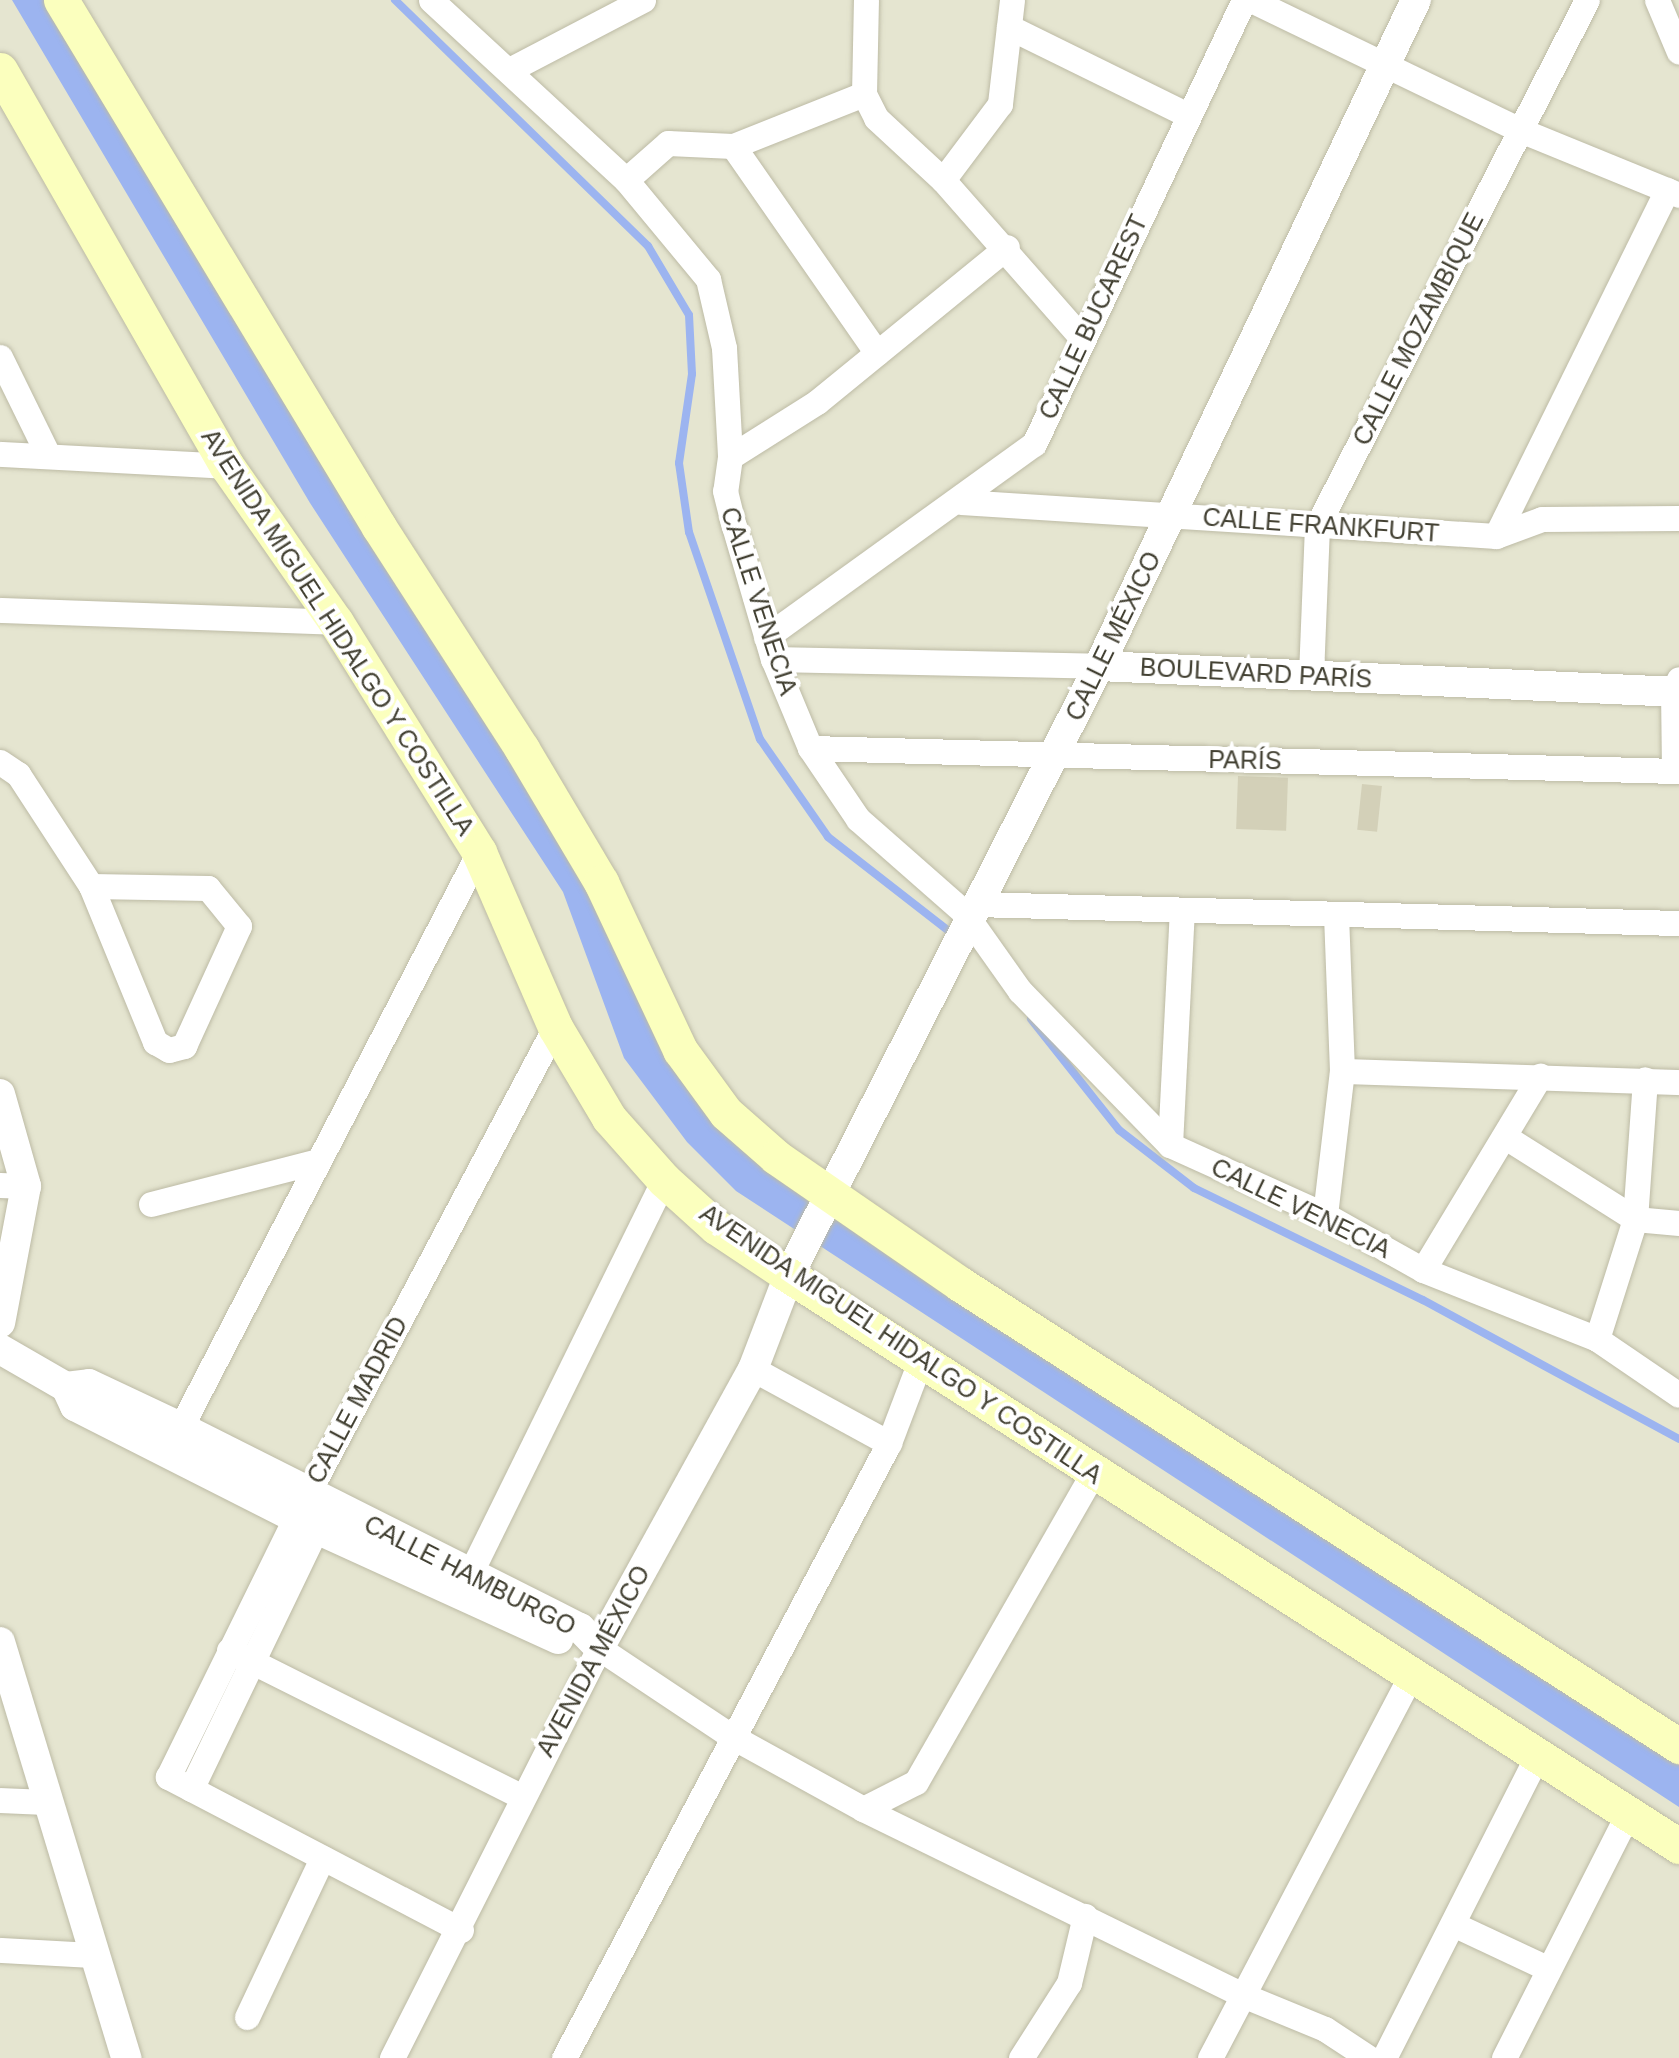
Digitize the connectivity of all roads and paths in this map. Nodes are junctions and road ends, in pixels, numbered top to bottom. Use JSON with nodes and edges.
{"nodes":[{"id":1,"x":61,"y":0,"type":"edge"},
{"id":2,"x":431,"y":0,"type":"edge"},
{"id":3,"x":643,"y":0,"type":"edge"},
{"id":4,"x":866,"y":0,"type":"edge"},
{"id":5,"x":1012,"y":0,"type":"edge"},
{"id":6,"x":1248,"y":0,"type":"edge"},
{"id":7,"x":1416,"y":0,"type":"edge"},
{"id":8,"x":1587,"y":0,"type":"edge"},
{"id":9,"x":1656,"y":0,"type":"edge"},
{"id":10,"x":1009,"y":27,"type":"junction"},
{"id":11,"x":1679,"y":52,"type":"edge"},
{"id":12,"x":1385,"y":65,"type":"junction"},
{"id":13,"x":0,"y":70,"type":"edge"},
{"id":14,"x":511,"y":70,"type":"junction"},
{"id":15,"x":864,"y":94,"type":"junction"},
{"id":16,"x":1188,"y":115,"type":"junction"},
{"id":17,"x":1520,"y":130,"type":"junction"},
{"id":18,"x":734,"y":146,"type":"junction"},
{"id":19,"x":626,"y":180,"type":"junction"},
{"id":20,"x":942,"y":180,"type":"junction"},
{"id":21,"x":1673,"y":193,"type":"edge"},
{"id":22,"x":1007,"y":247,"type":"junction"},
{"id":23,"x":1082,"y":338,"type":"junction"},
{"id":24,"x":877,"y":353,"type":"junction"},
{"id":25,"x":0,"y":357,"type":"edge"},
{"id":26,"x":0,"y":454,"type":"edge"},
{"id":27,"x":48,"y":454,"type":"junction"},
{"id":28,"x":730,"y":458,"type":"junction"},
{"id":29,"x":227,"y":466,"type":"junction"},
{"id":30,"x":961,"y":502,"type":"junction"},
{"id":31,"x":1170,"y":516,"type":"junction"},
{"id":32,"x":1679,"y":518,"type":"edge"},
{"id":33,"x":1317,"y":526,"type":"junction"},
{"id":34,"x":1496,"y":536,"type":"junction"},
{"id":35,"x":0,"y":610,"type":"edge"},
{"id":36,"x":336,"y":622,"type":"junction"},
{"id":37,"x":769,"y":648,"type":"junction"},
{"id":38,"x":1099,"y":666,"type":"junction"},
{"id":39,"x":1311,"y":675,"type":"junction"},
{"id":40,"x":1677,"y":688,"type":"edge"},
{"id":41,"x":810,"y":748,"type":"junction"},
{"id":42,"x":1054,"y":755,"type":"junction"},
{"id":43,"x":0,"y":762,"type":"edge"},
{"id":44,"x":1676,"y":771,"type":"edge"},
{"id":45,"x":480,"y":852,"type":"junction"},
{"id":46,"x":91,"y":886,"type":"junction"},
{"id":47,"x":1182,"y":912,"type":"junction"},
{"id":48,"x":969,"y":915,"type":"junction"},
{"id":49,"x":1336,"y":917,"type":"junction"},
{"id":50,"x":1679,"y":923,"type":"edge"},
{"id":51,"x":555,"y":1027,"type":"junction"},
{"id":52,"x":1342,"y":1071,"type":"junction"},
{"id":53,"x":1540,"y":1076,"type":"junction"},
{"id":54,"x":1645,"y":1079,"type":"junction"},
{"id":55,"x":1679,"y":1082,"type":"edge"},
{"id":56,"x":0,"y":1094,"type":"edge"},
{"id":57,"x":1507,"y":1138,"type":"junction"},
{"id":58,"x":1170,"y":1144,"type":"junction"},
{"id":59,"x":314,"y":1162,"type":"junction"},
{"id":60,"x":664,"y":1180,"type":"junction"},
{"id":61,"x":13,"y":1186,"type":"edge"},
{"id":62,"x":829,"y":1195,"type":"junction"},
{"id":63,"x":151,"y":1204,"type":"dead end"},
{"id":64,"x":1325,"y":1215,"type":"junction"},
{"id":65,"x":1635,"y":1219,"type":"junction"},
{"id":66,"x":1679,"y":1223,"type":"edge"},
{"id":67,"x":792,"y":1269,"type":"junction"},
{"id":68,"x":1423,"y":1270,"type":"junction"},
{"id":69,"x":0,"y":1323,"type":"edge"},
{"id":70,"x":1597,"y":1339,"type":"junction"},
{"id":71,"x":0,"y":1349,"type":"edge"},
{"id":72,"x":922,"y":1356,"type":"junction"},
{"id":73,"x":752,"y":1369,"type":"junction"},
{"id":74,"x":1679,"y":1395,"type":"edge"},
{"id":75,"x":174,"y":1440,"type":"junction"},
{"id":76,"x":889,"y":1443,"type":"junction"},
{"id":77,"x":1093,"y":1473,"type":"junction"},
{"id":78,"x":312,"y":1511,"type":"junction"},
{"id":79,"x":464,"y":1585,"type":"junction"},
{"id":80,"x":0,"y":1643,"type":"edge"},
{"id":81,"x":599,"y":1648,"type":"junction"},
{"id":82,"x":241,"y":1656,"type":"junction"},
{"id":83,"x":1412,"y":1674,"type":"junction"},
{"id":84,"x":731,"y":1736,"type":"junction"},
{"id":85,"x":1679,"y":1746,"type":"edge"},
{"id":86,"x":1539,"y":1752,"type":"junction"},
{"id":87,"x":521,"y":1796,"type":"junction"},
{"id":88,"x":0,"y":1800,"type":"edge"},
{"id":89,"x":45,"y":1802,"type":"junction"},
{"id":90,"x":863,"y":1808,"type":"junction"},
{"id":91,"x":1629,"y":1812,"type":"junction"},
{"id":92,"x":1679,"y":1846,"type":"edge"},
{"id":93,"x":322,"y":1858,"type":"junction"},
{"id":94,"x":1086,"y":1916,"type":"junction"},
{"id":95,"x":1453,"y":1924,"type":"junction"},
{"id":96,"x":461,"y":1930,"type":"junction"},
{"id":97,"x":0,"y":1950,"type":"edge"},
{"id":98,"x":93,"y":1955,"type":"junction"},
{"id":99,"x":1544,"y":1967,"type":"junction"},
{"id":100,"x":1240,"y":1994,"type":"junction"},
{"id":101,"x":247,"y":2018,"type":"dead end"},
{"id":102,"x":126,"y":2058,"type":"edge"},
{"id":103,"x":392,"y":2058,"type":"edge"},
{"id":104,"x":564,"y":2058,"type":"edge"},
{"id":105,"x":1021,"y":2058,"type":"edge"},
{"id":106,"x":1210,"y":2058,"type":"edge"},
{"id":107,"x":1369,"y":2058,"type":"edge"},
{"id":108,"x":1384,"y":2058,"type":"edge"},
{"id":109,"x":1504,"y":2058,"type":"edge"}],
"edges":[{"from":1,"to":62,"type":"main road"},
{"from":2,"to":14,"type":"street","name":"CALLE VENECIA"},
{"from":3,"to":14,"type":"street"},
{"from":4,"to":15,"type":"street"},
{"from":5,"to":10,"type":"street"},
{"from":6,"to":12,"type":"street"},
{"from":6,"to":16,"type":"street","name":"CALLE BUCAREST"},
{"from":7,"to":12,"type":"street","name":"CALLE MÉXICO"},
{"from":8,"to":17,"type":"street","name":"CALLE MOZAMBIQUE"},
{"from":9,"to":11,"type":"street"},
{"from":10,"to":16,"type":"street"},
{"from":10,"to":20,"type":"street"},
{"from":12,"to":17,"type":"street"},
{"from":12,"to":31,"type":"street","name":"CALLE MÉXICO"},
{"from":13,"to":29,"type":"main road","name":"AVENIDA MIGUEL HIDALGO Y COSTILLA"},
{"from":14,"to":19,"type":"street","name":"CALLE VENECIA"},
{"from":15,"to":18,"type":"street"},
{"from":15,"to":20,"type":"street"},
{"from":16,"to":23,"type":"street","name":"CALLE BUCAREST"},
{"from":17,"to":21,"type":"street"},
{"from":17,"to":33,"type":"street","name":"CALLE MOZAMBIQUE"},
{"from":18,"to":19,"type":"street"},
{"from":18,"to":24,"type":"street"},
{"from":19,"to":28,"type":"street","name":"CALLE VENECIA"},
{"from":20,"to":22,"type":"street"},
{"from":21,"to":34,"type":"street"},
{"from":22,"to":23,"type":"street"},
{"from":22,"to":24,"type":"street"},
{"from":23,"to":30,"type":"street","name":"CALLE BUCAREST"},
{"from":24,"to":28,"type":"street"},
{"from":25,"to":27,"type":"street"},
{"from":26,"to":27,"type":"street"},
{"from":27,"to":29,"type":"street"},
{"from":28,"to":37,"type":"street","name":"CALLE VENECIA"},
{"from":29,"to":36,"type":"main road","name":"AVENIDA MIGUEL HIDALGO Y COSTILLA"},
{"from":30,"to":31,"type":"street","name":"CALLE FRANKFURT"},
{"from":30,"to":37,"type":"street","name":"CALLE BUCAREST"},
{"from":31,"to":33,"type":"street","name":"CALLE FRANKFURT"},
{"from":31,"to":38,"type":"street","name":"CALLE MÉXICO"},
{"from":32,"to":34,"type":"street","name":"CALLE FRANKFURT"},
{"from":33,"to":34,"type":"street","name":"CALLE FRANKFURT"},
{"from":33,"to":39,"type":"street","name":"CALLE MOZAMBIQUE"},
{"from":35,"to":36,"type":"street"},
{"from":36,"to":45,"type":"main road","name":"AVENIDA MIGUEL HIDALGO Y COSTILLA"},
{"from":37,"to":38,"type":"street","name":"BOULEVARD PARÍS"},
{"from":37,"to":41,"type":"street","name":"CALLE VENECIA"},
{"from":38,"to":39,"type":"street","name":"BOULEVARD PARÍS"},
{"from":38,"to":42,"type":"street","name":"CALLE MÉXICO"},
{"from":39,"to":40,"type":"street","name":"BOULEVARD PARÍS"},
{"from":40,"to":44,"type":"street"},
{"from":41,"to":42,"type":"street","name":"PARÍS"},
{"from":41,"to":48,"type":"street","name":"CALLE VENECIA"},
{"from":42,"to":44,"type":"street","name":"PARÍS"},
{"from":42,"to":48,"type":"street","name":"CALLE MÉXICO"},
{"from":43,"to":46,"type":"street"},
{"from":45,"to":51,"type":"main road","name":"AVENIDA MIGUEL HIDALGO Y COSTILLA"},
{"from":45,"to":59,"type":"street"},
{"from":46,"to":46,"type":"street"},
{"from":47,"to":48,"type":"street"},
{"from":47,"to":49,"type":"street"},
{"from":47,"to":58,"type":"street"},
{"from":48,"to":58,"type":"street","name":"CALLE VENECIA"},
{"from":48,"to":62,"type":"street","name":"CALLE MÉXICO"},
{"from":49,"to":50,"type":"street"},
{"from":49,"to":52,"type":"street"},
{"from":51,"to":60,"type":"main road","name":"AVENIDA MIGUEL HIDALGO Y COSTILLA"},
{"from":51,"to":78,"type":"street","name":"CALLE MADRID"},
{"from":52,"to":53,"type":"street"},
{"from":52,"to":64,"type":"street"},
{"from":53,"to":54,"type":"street"},
{"from":53,"to":57,"type":"street"},
{"from":54,"to":55,"type":"street"},
{"from":54,"to":65,"type":"street"},
{"from":56,"to":61,"type":"street"},
{"from":57,"to":65,"type":"street"},
{"from":57,"to":68,"type":"street"},
{"from":58,"to":64,"type":"street","name":"CALLE VENECIA"},
{"from":59,"to":63,"type":"street"},
{"from":59,"to":75,"type":"street"},
{"from":60,"to":67,"type":"main road","name":"AVENIDA MIGUEL HIDALGO Y COSTILLA"},
{"from":60,"to":79,"type":"street"},
{"from":61,"to":69,"type":"street"},
{"from":62,"to":67,"type":"street","name":"CALLE MÉXICO"},
{"from":62,"to":85,"type":"main road"},
{"from":64,"to":68,"type":"street","name":"CALLE VENECIA"},
{"from":65,"to":66,"type":"street"},
{"from":65,"to":70,"type":"street"},
{"from":67,"to":72,"type":"main road","name":"AVENIDA MIGUEL HIDALGO Y COSTILLA"},
{"from":67,"to":73,"type":"street","name":"AVENIDA MÉXICO"},
{"from":68,"to":70,"type":"street","name":"CALLE VENECIA"},
{"from":70,"to":74,"type":"street","name":"CALLE VENECIA"},
{"from":71,"to":75,"type":"street","name":"CALLE HAMBURGO"},
{"from":72,"to":76,"type":"street"},
{"from":72,"to":77,"type":"main road","name":"AVENIDA MIGUEL HIDALGO Y COSTILLA"},
{"from":73,"to":76,"type":"street"},
{"from":73,"to":81,"type":"street","name":"AVENIDA MÉXICO"},
{"from":75,"to":78,"type":"street","name":"CALLE HAMBURGO"},
{"from":76,"to":84,"type":"street"},
{"from":77,"to":83,"type":"main road","name":"AVENIDA MIGUEL HIDALGO Y COSTILLA"},
{"from":77,"to":90,"type":"street"},
{"from":78,"to":79,"type":"street","name":"CALLE HAMBURGO"},
{"from":78,"to":82,"type":"street","name":"CALLE MADRID"},
{"from":79,"to":81,"type":"street","name":"CALLE HAMBURGO"},
{"from":80,"to":89,"type":"street"},
{"from":81,"to":84,"type":"street"},
{"from":81,"to":87,"type":"street","name":"AVENIDA MÉXICO"},
{"from":82,"to":87,"type":"street"},
{"from":82,"to":93,"type":"street","name":"CALLE MADRID"},
{"from":83,"to":86,"type":"main road","name":"AVENIDA MIGUEL HIDALGO Y COSTILLA"},
{"from":83,"to":100,"type":"street"},
{"from":84,"to":90,"type":"street"},
{"from":84,"to":104,"type":"street"},
{"from":86,"to":91,"type":"main road","name":"AVENIDA MIGUEL HIDALGO Y COSTILLA"},
{"from":86,"to":95,"type":"street"},
{"from":87,"to":96,"type":"street","name":"AVENIDA MÉXICO"},
{"from":88,"to":89,"type":"street"},
{"from":89,"to":98,"type":"street"},
{"from":90,"to":94,"type":"street"},
{"from":91,"to":92,"type":"main road","name":"AVENIDA MIGUEL HIDALGO Y COSTILLA"},
{"from":91,"to":99,"type":"street"},
{"from":93,"to":96,"type":"street"},
{"from":93,"to":101,"type":"street"},
{"from":94,"to":100,"type":"street"},
{"from":94,"to":105,"type":"street"},
{"from":95,"to":99,"type":"street"},
{"from":95,"to":108,"type":"street"},
{"from":96,"to":103,"type":"street","name":"AVENIDA MÉXICO"},
{"from":97,"to":98,"type":"street"},
{"from":98,"to":102,"type":"street"},
{"from":99,"to":109,"type":"street"},
{"from":100,"to":106,"type":"street"},
{"from":100,"to":107,"type":"street"}]}
